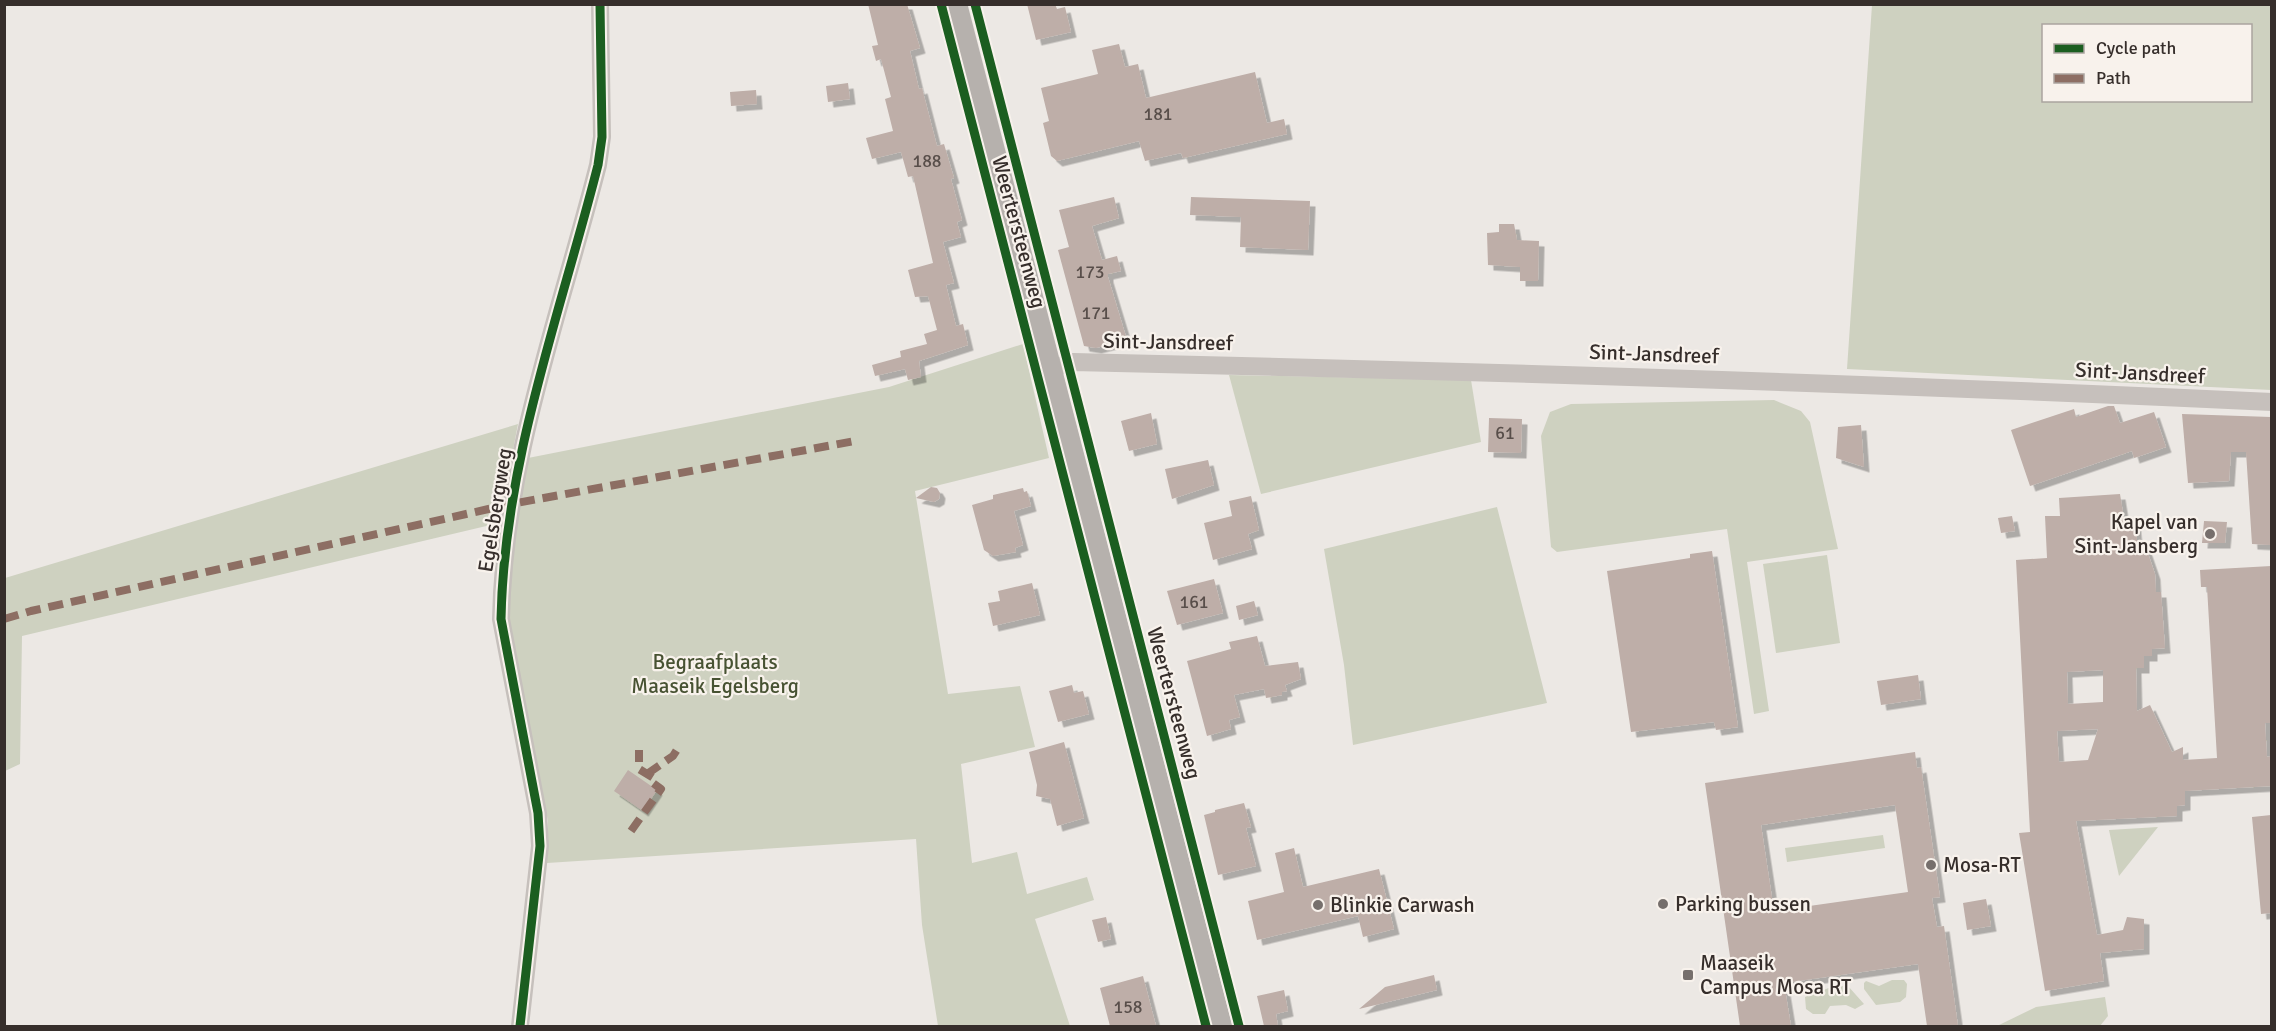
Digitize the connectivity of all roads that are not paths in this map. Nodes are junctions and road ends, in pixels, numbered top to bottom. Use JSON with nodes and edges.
{"nodes":[{"id":1,"x":600,"y":4,"type":"edge"},
{"id":2,"x":955,"y":4,"type":"edge"},
{"id":3,"x":1050,"y":369,"type":"junction"},
{"id":4,"x":2271,"y":402,"type":"edge"},
{"id":5,"x":520,"y":1026,"type":"edge"},
{"id":6,"x":1220,"y":1026,"type":"edge"}],
"edges":[{"from":1,"to":5,"type":"street","name":"Egelsbergweg"},
{"from":2,"to":3,"type":"main road","name":"Weertersteenweg"},
{"from":3,"to":4,"type":"street","name":"Sint-Jansdreef"},
{"from":3,"to":6,"type":"main road","name":"Weertersteenweg"}]}
